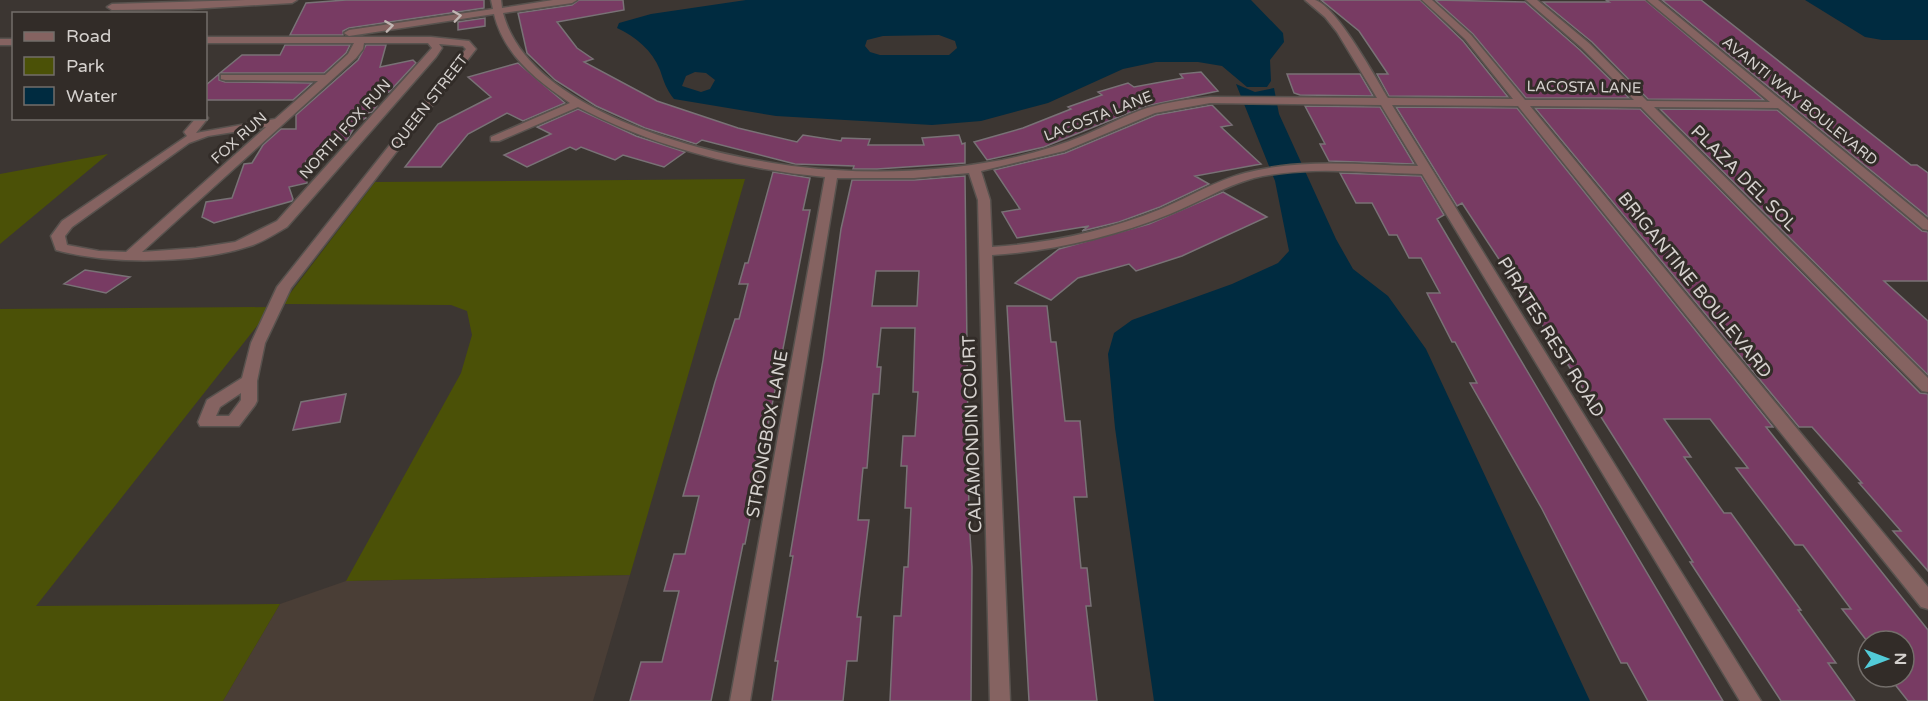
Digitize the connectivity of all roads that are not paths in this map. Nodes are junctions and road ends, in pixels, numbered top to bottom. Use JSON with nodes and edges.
{"nodes":[{"id":1,"x":122,"y":0,"type":"edge"},
{"id":2,"x":292,"y":0,"type":"edge"},
{"id":3,"x":572,"y":0,"type":"edge"},
{"id":4,"x":1310,"y":0,"type":"edge"},
{"id":5,"x":1427,"y":0,"type":"edge"},
{"id":6,"x":1531,"y":0,"type":"edge"},
{"id":7,"x":1652,"y":0,"type":"edge"},
{"id":8,"x":497,"y":5,"type":"edge"},
{"id":9,"x":112,"y":7,"type":"junction"},
{"id":10,"x":105,"y":12,"type":"edge"},
{"id":11,"x":207,"y":40,"type":"edge"},
{"id":12,"x":320,"y":40,"type":"junction"},
{"id":13,"x":360,"y":40,"type":"junction"},
{"id":14,"x":431,"y":40,"type":"junction"},
{"id":15,"x":225,"y":77,"type":"dead end"},
{"id":16,"x":328,"y":78,"type":"junction"},
{"id":17,"x":1383,"y":100,"type":"junction"},
{"id":18,"x":1520,"y":101,"type":"junction"},
{"id":19,"x":579,"y":103,"type":"junction"},
{"id":20,"x":1642,"y":103,"type":"junction"},
{"id":21,"x":1779,"y":105,"type":"junction"},
{"id":22,"x":202,"y":120,"type":"edge"},
{"id":23,"x":278,"y":123,"type":"junction"},
{"id":24,"x":194,"y":138,"type":"junction"},
{"id":25,"x":495,"y":140,"type":"dead end"},
{"id":26,"x":974,"y":168,"type":"junction"},
{"id":27,"x":1426,"y":170,"type":"junction"},
{"id":28,"x":832,"y":174,"type":"junction"},
{"id":29,"x":1928,"y":226,"type":"edge"},
{"id":30,"x":986,"y":251,"type":"junction"},
{"id":31,"x":132,"y":255,"type":"junction"},
{"id":32,"x":249,"y":381,"type":"dead end"},
{"id":33,"x":1928,"y":387,"type":"edge"},
{"id":34,"x":1928,"y":601,"type":"edge"},
{"id":35,"x":740,"y":701,"type":"edge"},
{"id":36,"x":1000,"y":701,"type":"edge"},
{"id":37,"x":1751,"y":701,"type":"edge"}],
"edges":[{"from":1,"to":9,"type":"street"},
{"from":2,"to":9,"type":"street"},
{"from":3,"to":8,"type":"street"},
{"from":4,"to":17,"type":"street","name":"PIRATES REST ROAD"},
{"from":5,"to":18,"type":"street","name":"BRIGANTINE BOULEVARD"},
{"from":6,"to":20,"type":"street","name":"PLAZA DEL SOL"},
{"from":7,"to":21,"type":"street","name":"AVANTI WAY BOULEVARD"},
{"from":12,"to":8,"type":"street","one_way":true},
{"from":8,"to":19,"type":"street","name":"LACOSTA LANE"},
{"from":9,"to":10,"type":"street"},
{"from":11,"to":12,"type":"street","name":"QUEEN STREET"},
{"from":12,"to":13,"type":"street","name":"QUEEN STREET"},
{"from":13,"to":14,"type":"street","name":"QUEEN STREET"},
{"from":13,"to":16,"type":"street","name":"FOX RUN"},
{"from":14,"to":31,"type":"street","name":"NORTH FOX RUN"},
{"from":14,"to":32,"type":"street","name":"QUEEN STREET"},
{"from":15,"to":16,"type":"street"},
{"from":16,"to":23,"type":"street","name":"FOX RUN"},
{"from":17,"to":18,"type":"street","name":"LACOSTA LANE"},
{"from":17,"to":26,"type":"street","name":"LACOSTA LANE"},
{"from":17,"to":27,"type":"street","name":"PIRATES REST ROAD"},
{"from":18,"to":20,"type":"street","name":"LACOSTA LANE"},
{"from":18,"to":34,"type":"street","name":"BRIGANTINE BOULEVARD"},
{"from":19,"to":25,"type":"street"},
{"from":19,"to":28,"type":"street","name":"LACOSTA LANE"},
{"from":20,"to":21,"type":"street","name":"LACOSTA LANE"},
{"from":20,"to":33,"type":"street","name":"PLAZA DEL SOL"},
{"from":21,"to":29,"type":"street","name":"AVANTI WAY BOULEVARD"},
{"from":22,"to":24,"type":"street"},
{"from":23,"to":24,"type":"street"},
{"from":23,"to":31,"type":"street","name":"FOX RUN"},
{"from":24,"to":31,"type":"street","name":"NORTH FOX RUN"},
{"from":26,"to":28,"type":"street","name":"LACOSTA LANE"},
{"from":26,"to":30,"type":"street","name":"CALAMONDIN COURT"},
{"from":27,"to":30,"type":"street"},
{"from":27,"to":37,"type":"street","name":"PIRATES REST ROAD"},
{"from":28,"to":35,"type":"street","name":"STRONGBOX LANE"},
{"from":30,"to":36,"type":"street","name":"CALAMONDIN COURT"}]}
